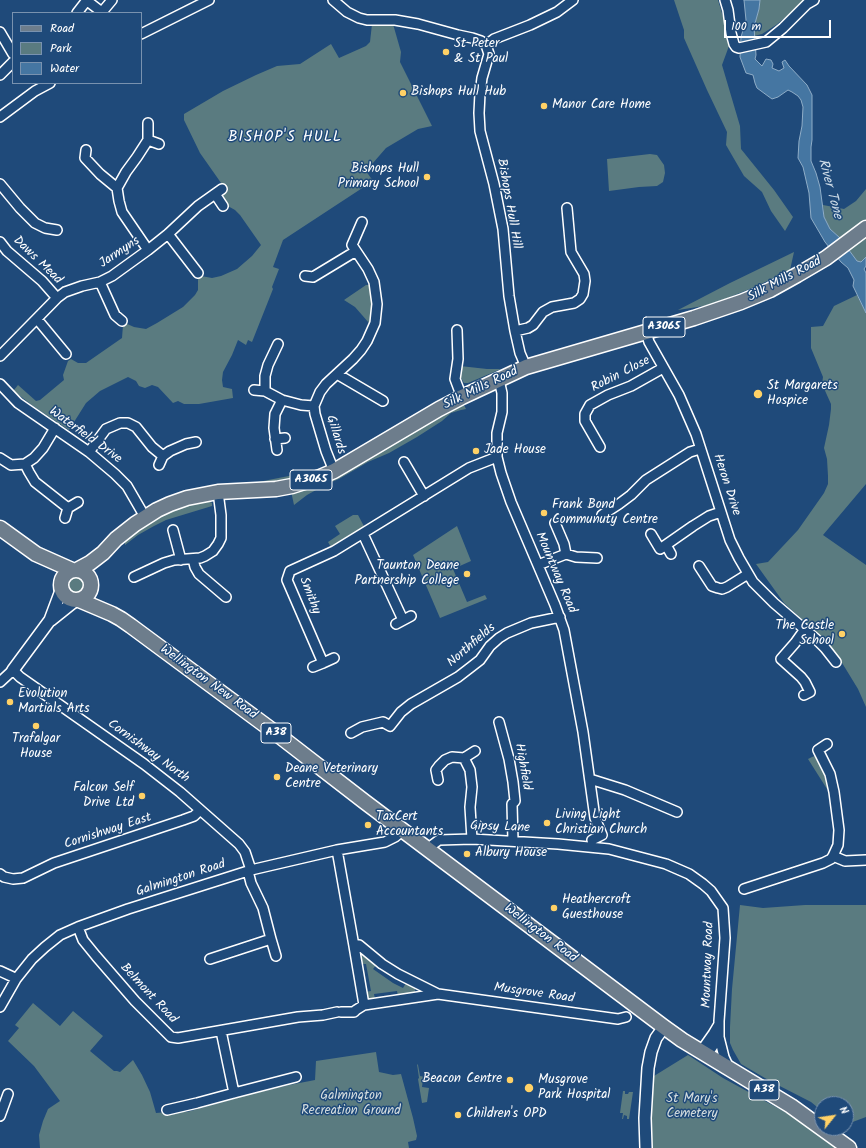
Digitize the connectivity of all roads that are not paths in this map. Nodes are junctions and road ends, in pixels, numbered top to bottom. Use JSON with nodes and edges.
{"nodes":[{"id":1,"x":87,"y":0,"type":"edge"},
{"id":2,"x":112,"y":0,"type":"edge"},
{"id":3,"x":209,"y":0,"type":"edge"},
{"id":4,"x":333,"y":0,"type":"edge"},
{"id":5,"x":573,"y":0,"type":"edge"},
{"id":6,"x":725,"y":0,"type":"edge"},
{"id":7,"x":814,"y":0,"type":"edge"},
{"id":8,"x":78,"y":12,"type":"edge"},
{"id":9,"x":103,"y":12,"type":"edge"},
{"id":10,"x":0,"y":32,"type":"edge"},
{"id":11,"x":142,"y":34,"type":"edge"},
{"id":12,"x":486,"y":45,"type":"junction"},
{"id":13,"x":12,"y":52,"type":"edge"},
{"id":14,"x":12,"y":63,"type":"edge"},
{"id":15,"x":0,"y":75,"type":"edge"},
{"id":16,"x":48,"y":84,"type":"edge"},
{"id":17,"x":0,"y":117,"type":"edge"},
{"id":18,"x":148,"y":123,"type":"dead end"},
{"id":19,"x":148,"y":140,"type":"junction"},
{"id":20,"x":159,"y":144,"type":"dead end"},
{"id":21,"x":86,"y":150,"type":"dead end"},
{"id":22,"x":0,"y":184,"type":"edge"},
{"id":23,"x":117,"y":188,"type":"junction"},
{"id":24,"x":223,"y":206,"type":"dead end"},
{"id":25,"x":567,"y":208,"type":"dead end"},
{"id":26,"x":362,"y":222,"type":"dead end"},
{"id":27,"x":866,"y":228,"type":"edge"},
{"id":28,"x":57,"y":230,"type":"dead end"},
{"id":29,"x":168,"y":234,"type":"junction"},
{"id":30,"x":0,"y":242,"type":"edge"},
{"id":31,"x":148,"y":250,"type":"junction"},
{"id":32,"x":356,"y":251,"type":"junction"},
{"id":33,"x":193,"y":270,"type":"dead end"},
{"id":34,"x":311,"y":279,"type":"dead end"},
{"id":35,"x":100,"y":282,"type":"junction"},
{"id":36,"x":57,"y":298,"type":"junction"},
{"id":37,"x":116,"y":318,"type":"dead end"},
{"id":38,"x":37,"y":319,"type":"junction"},
{"id":39,"x":457,"y":330,"type":"dead end"},
{"id":40,"x":515,"y":332,"type":"junction"},
{"id":41,"x":646,"y":332,"type":"junction"},
{"id":42,"x":278,"y":350,"type":"dead end"},
{"id":43,"x":61,"y":351,"type":"dead end"},
{"id":44,"x":0,"y":356,"type":"edge"},
{"id":45,"x":526,"y":367,"type":"junction"},
{"id":46,"x":663,"y":368,"type":"junction"},
{"id":47,"x":337,"y":374,"type":"junction"},
{"id":48,"x":499,"y":380,"type":"junction"},
{"id":49,"x":0,"y":384,"type":"edge"},
{"id":50,"x":378,"y":387,"type":"dead end"},
{"id":51,"x":254,"y":390,"type":"dead end"},
{"id":52,"x":265,"y":391,"type":"junction"},
{"id":53,"x":373,"y":395,"type":"junction"},
{"id":54,"x":462,"y":397,"type":"junction"},
{"id":55,"x":282,"y":400,"type":"junction"},
{"id":56,"x":383,"y":401,"type":"dead end"},
{"id":57,"x":314,"y":406,"type":"junction"},
{"id":58,"x":55,"y":428,"type":"junction"},
{"id":59,"x":285,"y":438,"type":"dead end"},
{"id":60,"x":275,"y":439,"type":"junction"},
{"id":61,"x":196,"y":442,"type":"dead end"},
{"id":62,"x":600,"y":448,"type":"dead end"},
{"id":63,"x":700,"y":449,"type":"junction"},
{"id":64,"x":277,"y":450,"type":"dead end"},
{"id":65,"x":89,"y":452,"type":"junction"},
{"id":66,"x":163,"y":456,"type":"junction"},
{"id":67,"x":497,"y":457,"type":"junction"},
{"id":68,"x":0,"y":458,"type":"edge"},
{"id":69,"x":404,"y":462,"type":"dead end"},
{"id":70,"x":26,"y":464,"type":"junction"},
{"id":71,"x":159,"y":465,"type":"dead end"},
{"id":72,"x":334,"y":471,"type":"junction"},
{"id":73,"x":218,"y":492,"type":"junction"},
{"id":74,"x":424,"y":496,"type":"junction"},
{"id":75,"x":78,"y":502,"type":"dead end"},
{"id":76,"x":68,"y":508,"type":"junction"},
{"id":77,"x":721,"y":512,"type":"junction"},
{"id":78,"x":602,"y":515,"type":"dead end"},
{"id":79,"x":145,"y":517,"type":"junction"},
{"id":80,"x":65,"y":518,"type":"dead end"},
{"id":81,"x":555,"y":522,"type":"dead end"},
{"id":82,"x":0,"y":528,"type":"edge"},
{"id":83,"x":363,"y":534,"type":"junction"},
{"id":84,"x":651,"y":534,"type":"dead end"},
{"id":85,"x":173,"y":536,"type":"dead end"},
{"id":86,"x":666,"y":545,"type":"junction"},
{"id":87,"x":103,"y":553,"type":"junction"},
{"id":88,"x":36,"y":554,"type":"junction"},
{"id":89,"x":566,"y":554,"type":"junction"},
{"id":90,"x":671,"y":554,"type":"dead end"},
{"id":91,"x":598,"y":558,"type":"dead end"},
{"id":92,"x":193,"y":559,"type":"junction"},
{"id":93,"x":181,"y":560,"type":"junction"},
{"id":94,"x":538,"y":565,"type":"junction"},
{"id":95,"x":699,"y":566,"type":"dead end"},
{"id":96,"x":75,"y":570,"type":"junction"},
{"id":97,"x":748,"y":574,"type":"junction"},
{"id":98,"x":140,"y":578,"type":"dead end"},
{"id":99,"x":91,"y":584,"type":"junction"},
{"id":100,"x":62,"y":585,"type":"junction"},
{"id":101,"x":223,"y":592,"type":"dead end"},
{"id":102,"x":78,"y":600,"type":"junction"},
{"id":103,"x":560,"y":617,"type":"junction"},
{"id":104,"x":121,"y":619,"type":"junction"},
{"id":105,"x":50,"y":620,"type":"junction"},
{"id":106,"x":403,"y":620,"type":"dead end"},
{"id":107,"x":805,"y":629,"type":"junction"},
{"id":108,"x":334,"y":658,"type":"dead end"},
{"id":109,"x":836,"y":662,"type":"dead end"},
{"id":110,"x":323,"y":663,"type":"junction"},
{"id":111,"x":313,"y":667,"type":"dead end"},
{"id":112,"x":13,"y":670,"type":"junction"},
{"id":113,"x":0,"y":682,"type":"edge"},
{"id":114,"x":810,"y":692,"type":"dead end"},
{"id":115,"x":499,"y":722,"type":"dead end"},
{"id":116,"x":351,"y":733,"type":"dead end"},
{"id":117,"x":827,"y":744,"type":"dead end"},
{"id":118,"x":475,"y":751,"type":"dead end"},
{"id":119,"x":464,"y":758,"type":"junction"},
{"id":120,"x":438,"y":780,"type":"dead end"},
{"id":121,"x":590,"y":780,"type":"junction"},
{"id":122,"x":200,"y":810,"type":"junction"},
{"id":123,"x":677,"y":812,"type":"dead end"},
{"id":124,"x":402,"y":831,"type":"junction"},
{"id":125,"x":472,"y":839,"type":"junction"},
{"id":126,"x":592,"y":840,"type":"dead end"},
{"id":127,"x":513,"y":841,"type":"junction"},
{"id":128,"x":337,"y":850,"type":"junction"},
{"id":129,"x":428,"y":850,"type":"junction"},
{"id":130,"x":622,"y":852,"type":"joint"},
{"id":131,"x":833,"y":856,"type":"junction"},
{"id":132,"x":866,"y":860,"type":"edge"},
{"id":133,"x":250,"y":871,"type":"junction"},
{"id":134,"x":0,"y":874,"type":"edge"},
{"id":135,"x":744,"y":889,"type":"dead end"},
{"id":136,"x":78,"y":927,"type":"junction"},
{"id":137,"x":271,"y":939,"type":"junction"},
{"id":138,"x":354,"y":946,"type":"junction"},
{"id":139,"x":276,"y":956,"type":"dead end"},
{"id":140,"x":210,"y":959,"type":"dead end"},
{"id":141,"x":0,"y":971,"type":"edge"},
{"id":142,"x":16,"y":980,"type":"junction"},
{"id":143,"x":438,"y":994,"type":"junction"},
{"id":144,"x":364,"y":1005,"type":"junction"},
{"id":145,"x":0,"y":1007,"type":"edge"},
{"id":146,"x":312,"y":1016,"type":"joint"},
{"id":147,"x":626,"y":1017,"type":"dead end"},
{"id":148,"x":658,"y":1023,"type":"junction"},
{"id":149,"x":719,"y":1023,"type":"junction"},
{"id":150,"x":220,"y":1031,"type":"junction"},
{"id":151,"x":719,"y":1037,"type":"junction"},
{"id":152,"x":704,"y":1053,"type":"junction"},
{"id":153,"x":729,"y":1069,"type":"junction"},
{"id":154,"x":296,"y":1078,"type":"dead end"},
{"id":155,"x":234,"y":1093,"type":"junction"},
{"id":156,"x":9,"y":1100,"type":"dead end"},
{"id":157,"x":172,"y":1106,"type":"dead end"},
{"id":158,"x":0,"y":1116,"type":"edge"},
{"id":159,"x":646,"y":1148,"type":"edge"},
{"id":160,"x":849,"y":1148,"type":"edge"}],
"edges":[{"from":1,"to":8,"type":"street"},
{"from":1,"to":9,"type":"street"},
{"from":2,"to":9,"type":"street"},
{"from":3,"to":11,"type":"street"},
{"from":4,"to":12,"type":"street"},
{"from":5,"to":12,"type":"street"},
{"from":6,"to":7,"type":"street"},
{"from":10,"to":13,"type":"street"},
{"from":12,"to":40,"type":"street","name":"Bishops Hull Hill"},
{"from":14,"to":15,"type":"street"},
{"from":16,"to":17,"type":"street"},
{"from":18,"to":19,"type":"street"},
{"from":19,"to":20,"type":"street"},
{"from":19,"to":23,"type":"street"},
{"from":21,"to":23,"type":"street"},
{"from":22,"to":28,"type":"street"},
{"from":23,"to":31,"type":"street"},
{"from":24,"to":29,"type":"street","name":"Jarmyns"},
{"from":25,"to":40,"type":"street"},
{"from":26,"to":32,"type":"street"},
{"from":27,"to":41,"type":"main road","name":"Silk Mills Road","number":"A3065"},
{"from":29,"to":31,"type":"street","name":"Jarmyns"},
{"from":29,"to":33,"type":"street"},
{"from":30,"to":36,"type":"street","name":"Daws Mead"},
{"from":31,"to":35,"type":"street","name":"Jarmyns"},
{"from":32,"to":34,"type":"street"},
{"from":32,"to":47,"type":"street","name":"Gillards"},
{"from":35,"to":36,"type":"street","name":"Jarmyns"},
{"from":35,"to":37,"type":"street"},
{"from":36,"to":38,"type":"street","name":"Jarmyns"},
{"from":38,"to":43,"type":"street"},
{"from":38,"to":44,"type":"street","name":"Jarmyns"},
{"from":39,"to":54,"type":"street"},
{"from":40,"to":45,"type":"street","name":"Bishops Hull Hill"},
{"from":41,"to":45,"type":"main road","name":"Silk Mills Road","number":"A3065"},
{"from":41,"to":46,"type":"street","name":"Heron Drive"},
{"from":42,"to":52,"type":"street"},
{"from":45,"to":48,"type":"main road","name":"Silk Mills Road","number":"A3065"},
{"from":46,"to":62,"type":"street","name":"Robin Close"},
{"from":46,"to":63,"type":"street","name":"Heron Drive"},
{"from":47,"to":53,"type":"street"},
{"from":47,"to":57,"type":"street","name":"Gillards"},
{"from":48,"to":54,"type":"main road","name":"Silk Mills Road","number":"A3065"},
{"from":48,"to":67,"type":"street","name":"Mountway Road"},
{"from":49,"to":58,"type":"street","name":"Waterfield Drive"},
{"from":50,"to":53,"type":"street"},
{"from":51,"to":52,"type":"street","name":"Gillards"},
{"from":52,"to":55,"type":"street","name":"Gillards"},
{"from":53,"to":56,"type":"street"},
{"from":54,"to":72,"type":"main road","name":"Silk Mills Road","number":"A3065"},
{"from":55,"to":57,"type":"street","name":"Gillards"},
{"from":55,"to":60,"type":"street"},
{"from":57,"to":72,"type":"street","name":"Gillards"},
{"from":58,"to":65,"type":"street","name":"Waterfield Drive"},
{"from":58,"to":70,"type":"street"},
{"from":59,"to":60,"type":"street"},
{"from":60,"to":64,"type":"street"},
{"from":61,"to":66,"type":"street"},
{"from":63,"to":77,"type":"street","name":"Heron Drive"},
{"from":63,"to":78,"type":"street"},
{"from":65,"to":66,"type":"street"},
{"from":65,"to":79,"type":"street","name":"Waterfield Drive"},
{"from":66,"to":71,"type":"street"},
{"from":67,"to":74,"type":"street","name":"Smithy"},
{"from":67,"to":94,"type":"street","name":"Mountway Road"},
{"from":68,"to":70,"type":"street"},
{"from":69,"to":74,"type":"street"},
{"from":70,"to":76,"type":"street"},
{"from":72,"to":73,"type":"main road","name":"Silk Mills Road","number":"A3065"},
{"from":73,"to":79,"type":"main road","name":"Silk Mills Road","number":"A3065"},
{"from":73,"to":92,"type":"street"},
{"from":74,"to":83,"type":"street","name":"Smithy"},
{"from":75,"to":76,"type":"street"},
{"from":76,"to":80,"type":"street"},
{"from":77,"to":86,"type":"street"},
{"from":77,"to":97,"type":"street","name":"Heron Drive"},
{"from":79,"to":87,"type":"main road","name":"Silk Mills Road","number":"A3065"},
{"from":81,"to":89,"type":"street"},
{"from":82,"to":88,"type":"main road","number":"A38"},
{"from":83,"to":106,"type":"street"},
{"from":83,"to":110,"type":"street","name":"Smithy"},
{"from":84,"to":86,"type":"street"},
{"from":85,"to":93,"type":"street"},
{"from":86,"to":90,"type":"street"},
{"from":87,"to":96,"type":"main road","name":"Silk Mills Road","number":"A3065"},
{"from":87,"to":99,"type":"main road","name":"Silk Mills Road","number":"A3065"},
{"from":88,"to":96,"type":"main road","number":"A38"},
{"from":88,"to":100,"type":"main road","number":"A38"},
{"from":89,"to":91,"type":"street"},
{"from":89,"to":94,"type":"street"},
{"from":92,"to":93,"type":"street"},
{"from":92,"to":101,"type":"street"},
{"from":93,"to":98,"type":"street"},
{"from":94,"to":103,"type":"street","name":"Mountway Road"},
{"from":95,"to":97,"type":"street"},
{"from":96,"to":99,"type":"main road","number":"A38"},
{"from":96,"to":100,"type":"main road"},
{"from":97,"to":107,"type":"street","name":"Heron Drive"},
{"from":99,"to":102,"type":"main road"},
{"from":99,"to":104,"type":"main road","name":"Wellington New Road","number":"A38"},
{"from":100,"to":102,"type":"main road","number":"A38"},
{"from":100,"to":105,"type":"street"},
{"from":102,"to":104,"type":"main road","name":"Wellington New Road","number":"A38"},
{"from":102,"to":105,"type":"street"},
{"from":103,"to":116,"type":"street","name":"Northfields"},
{"from":103,"to":121,"type":"street","name":"Mountway Road"},
{"from":104,"to":124,"type":"main road","name":"Wellington New Road","number":"A38"},
{"from":105,"to":112,"type":"street"},
{"from":107,"to":109,"type":"street","name":"Heron Drive"},
{"from":107,"to":114,"type":"street"},
{"from":108,"to":110,"type":"street"},
{"from":110,"to":111,"type":"street"},
{"from":112,"to":113,"type":"street"},
{"from":112,"to":122,"type":"street","name":"Cornishway North"},
{"from":115,"to":127,"type":"street","name":"Highfield"},
{"from":117,"to":131,"type":"street"},
{"from":118,"to":119,"type":"street"},
{"from":119,"to":120,"type":"street"},
{"from":119,"to":125,"type":"street"},
{"from":121,"to":123,"type":"street"},
{"from":121,"to":126,"type":"street","name":"Mountway Road"},
{"from":122,"to":133,"type":"street","name":"Cornishway North"},
{"from":122,"to":134,"type":"street","name":"Cornishway East"},
{"from":124,"to":128,"type":"street","name":"Galmington Road"},
{"from":124,"to":129,"type":"main road","name":"Wellington New Road","number":"A38"},
{"from":125,"to":127,"type":"street","name":"Gipsy Lane"},
{"from":125,"to":129,"type":"street","name":"Gipsy Lane"},
{"from":127,"to":130,"type":"street","name":"Gipsy Lane"},
{"from":128,"to":133,"type":"street","name":"Galmington Road"},
{"from":128,"to":138,"type":"street"},
{"from":129,"to":148,"type":"main road","name":"Wellington Road","number":"A38"},
{"from":130,"to":149,"type":"street","name":"Mountway Road"},
{"from":131,"to":132,"type":"street"},
{"from":131,"to":135,"type":"street"},
{"from":133,"to":136,"type":"street","name":"Galmington Road"},
{"from":133,"to":137,"type":"street","name":"Cornishway North"},
{"from":136,"to":142,"type":"street","name":"Galmington Road"},
{"from":136,"to":150,"type":"street","name":"Belmont Road"},
{"from":137,"to":139,"type":"street","name":"Cornishway North"},
{"from":137,"to":140,"type":"street"},
{"from":138,"to":143,"type":"street","name":"Musgrove Road"},
{"from":138,"to":144,"type":"street"},
{"from":141,"to":142,"type":"street"},
{"from":142,"to":145,"type":"street","name":"Galmington Road"},
{"from":143,"to":144,"type":"street","name":"Musgrove Road"},
{"from":143,"to":147,"type":"street","name":"Musgrove Road"},
{"from":144,"to":146,"type":"street","name":"Musgrove Road"},
{"from":146,"to":150,"type":"street","name":"Belmont Road"},
{"from":148,"to":152,"type":"main road","number":"A38"},
{"from":148,"to":159,"type":"street"},
{"from":149,"to":151,"type":"street","name":"Mountway Road"},
{"from":149,"to":152,"type":"street","name":"Mountway Road"},
{"from":150,"to":155,"type":"street"},
{"from":151,"to":152,"type":"street"},
{"from":151,"to":153,"type":"street","name":"Mountway Road"},
{"from":152,"to":153,"type":"main road","number":"A38"},
{"from":153,"to":160,"type":"main road","number":"A38"},
{"from":154,"to":155,"type":"street"},
{"from":155,"to":157,"type":"street"},
{"from":156,"to":158,"type":"street"}]}
